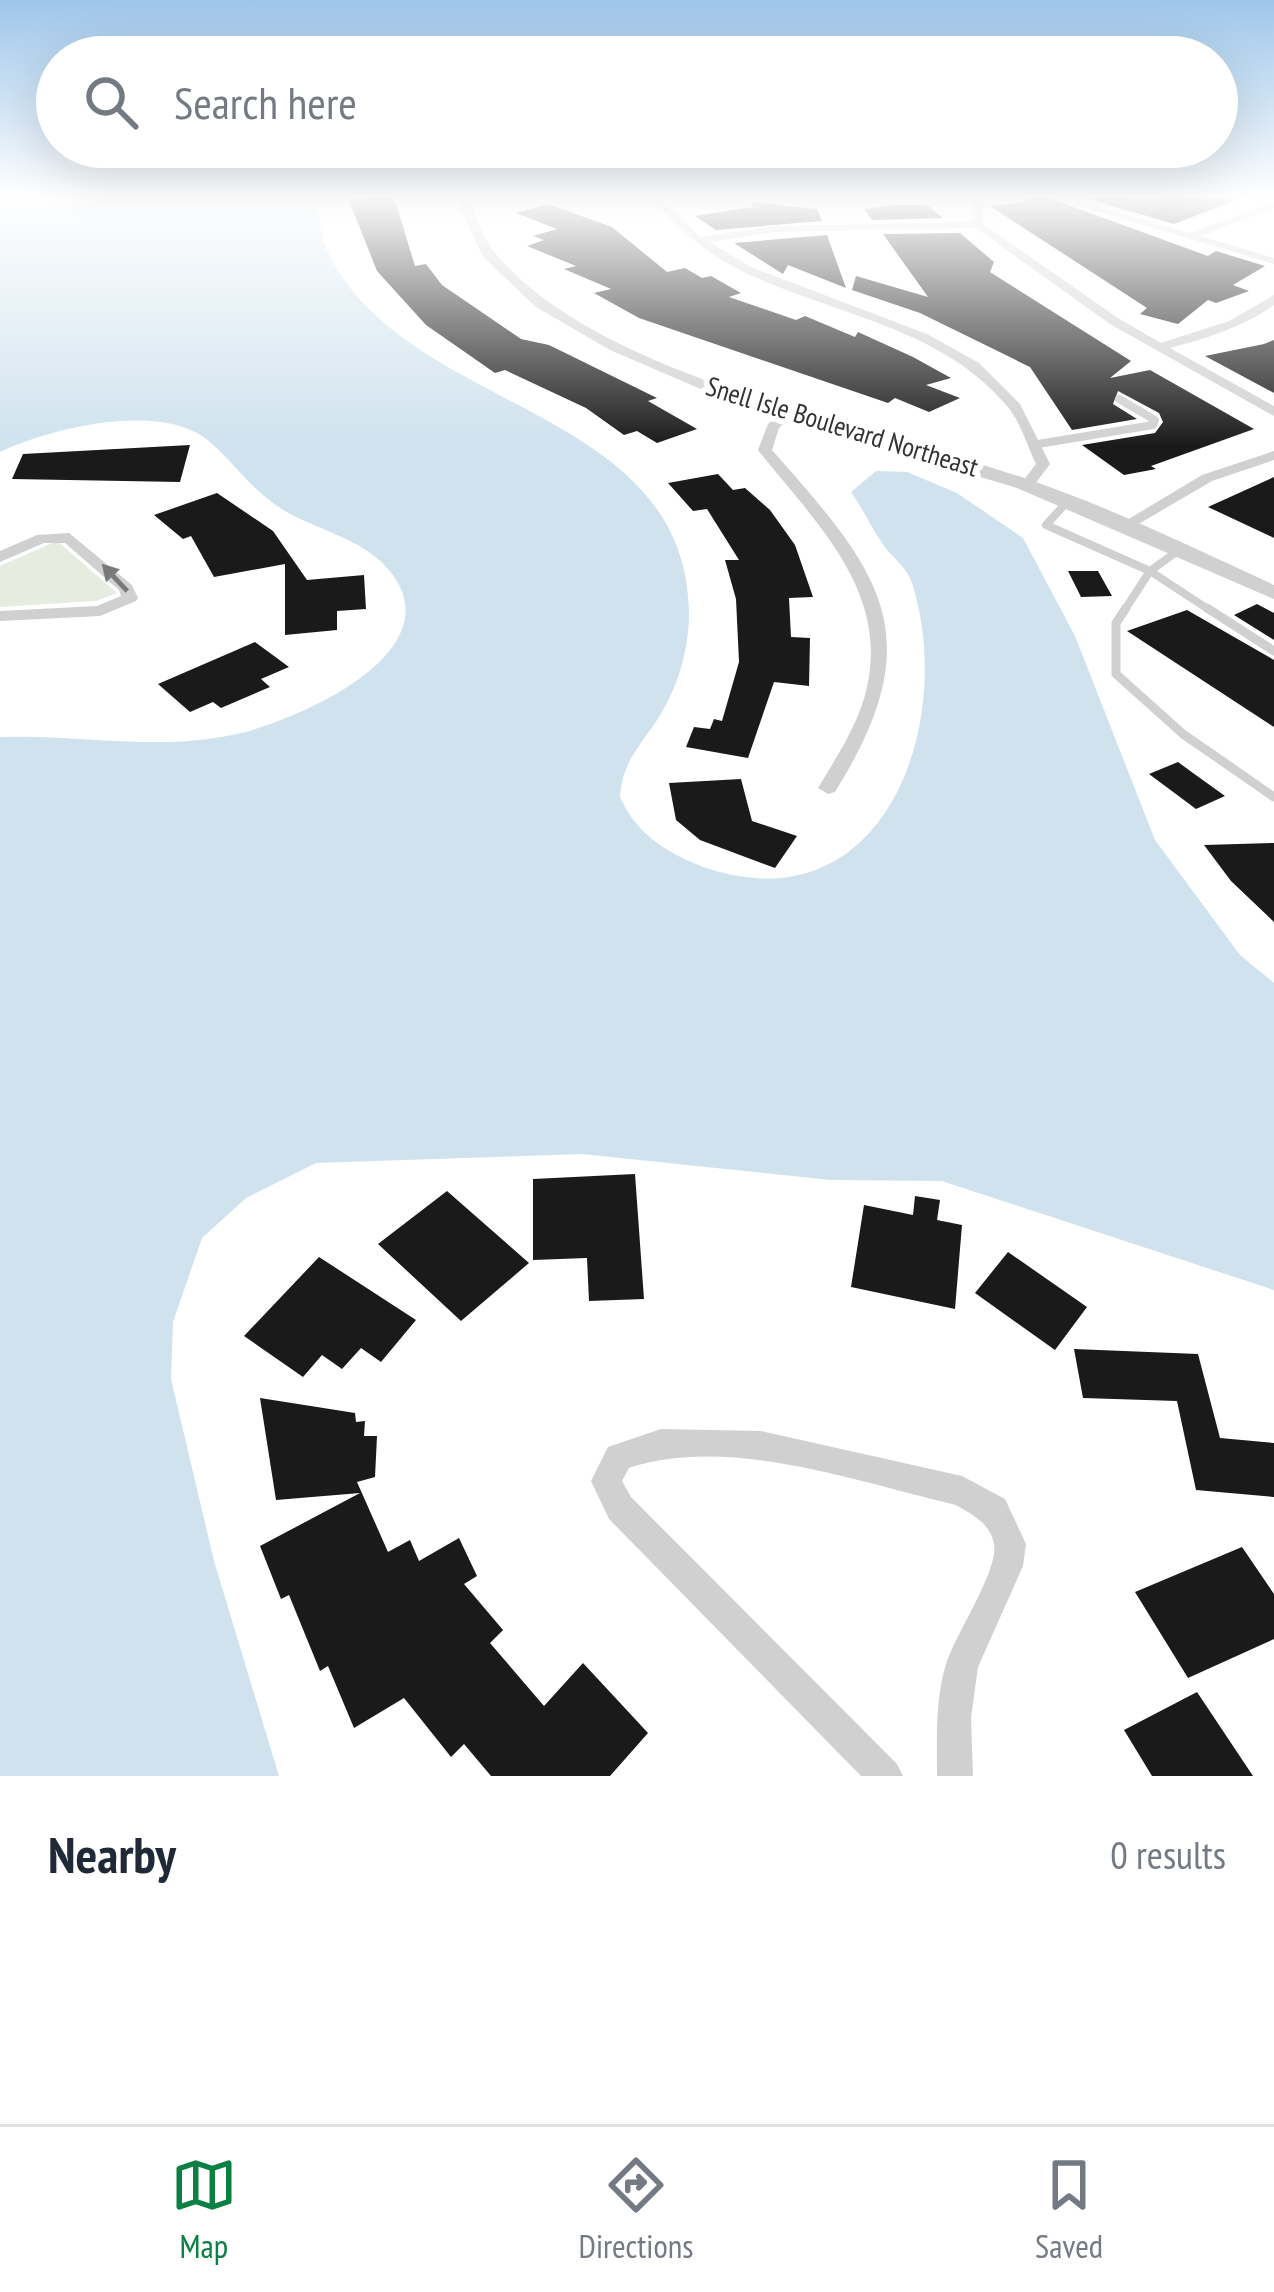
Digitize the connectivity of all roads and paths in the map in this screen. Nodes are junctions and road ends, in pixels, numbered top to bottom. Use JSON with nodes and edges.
{"nodes":[{"id":1,"x":519,"y":280,"type":"edge"},
{"id":2,"x":780,"y":280,"type":"edge"},
{"id":3,"x":1059,"y":280,"type":"edge"},
{"id":4,"x":1274,"y":299,"type":"edge"},
{"id":5,"x":1159,"y":347,"type":"junction"},
{"id":6,"x":1119,"y":399,"type":"dead end"},
{"id":7,"x":790,"y":411,"type":"junction"},
{"id":8,"x":1274,"y":412,"type":"edge"},
{"id":9,"x":1038,"y":444,"type":"junction"},
{"id":10,"x":1274,"y":455,"type":"edge"},
{"id":11,"x":1027,"y":485,"type":"junction"},
{"id":12,"x":1067,"y":502,"type":"junction"},
{"id":13,"x":1125,"y":526,"type":"junction"},
{"id":14,"x":1179,"y":550,"type":"junction"},
{"id":15,"x":0,"y":557,"type":"edge"},
{"id":16,"x":1150,"y":572,"type":"junction"},
{"id":17,"x":1274,"y":593,"type":"edge"},
{"id":18,"x":0,"y":616,"type":"edge"},
{"id":19,"x":1274,"y":651,"type":"edge"},
{"id":20,"x":828,"y":788,"type":"dead end"},
{"id":21,"x":1274,"y":796,"type":"edge"},
{"id":22,"x":886,"y":1776,"type":"edge"},
{"id":23,"x":955,"y":1776,"type":"edge"}],
"edges":[{"from":1,"to":7,"type":"street","name":"Snell Isle Boulevard Northeast"},
{"from":2,"to":9,"type":"street"},
{"from":3,"to":5,"type":"street"},
{"from":4,"to":5,"type":"street"},
{"from":5,"to":8,"type":"street"},
{"from":6,"to":9,"type":"lane"},
{"from":7,"to":11,"type":"street","name":"Snell Isle Boulevard Northeast"},
{"from":7,"to":20,"type":"street"},
{"from":9,"to":11,"type":"street"},
{"from":10,"to":13,"type":"street"},
{"from":11,"to":12,"type":"street","name":"Snell Isle Boulevard Northeast"},
{"from":12,"to":13,"type":"street","name":"Snell Isle Boulevard Northeast"},
{"from":12,"to":16,"type":"lane"},
{"from":13,"to":14,"type":"street","name":"Snell Isle Boulevard Northeast"},
{"from":14,"to":16,"type":"lane"},
{"from":14,"to":17,"type":"street","name":"Snell Isle Boulevard Northeast"},
{"from":18,"to":15,"type":"street","one_way":true},
{"from":16,"to":19,"type":"lane"},
{"from":16,"to":21,"type":"lane"},
{"from":22,"to":23,"type":"street"}]}
